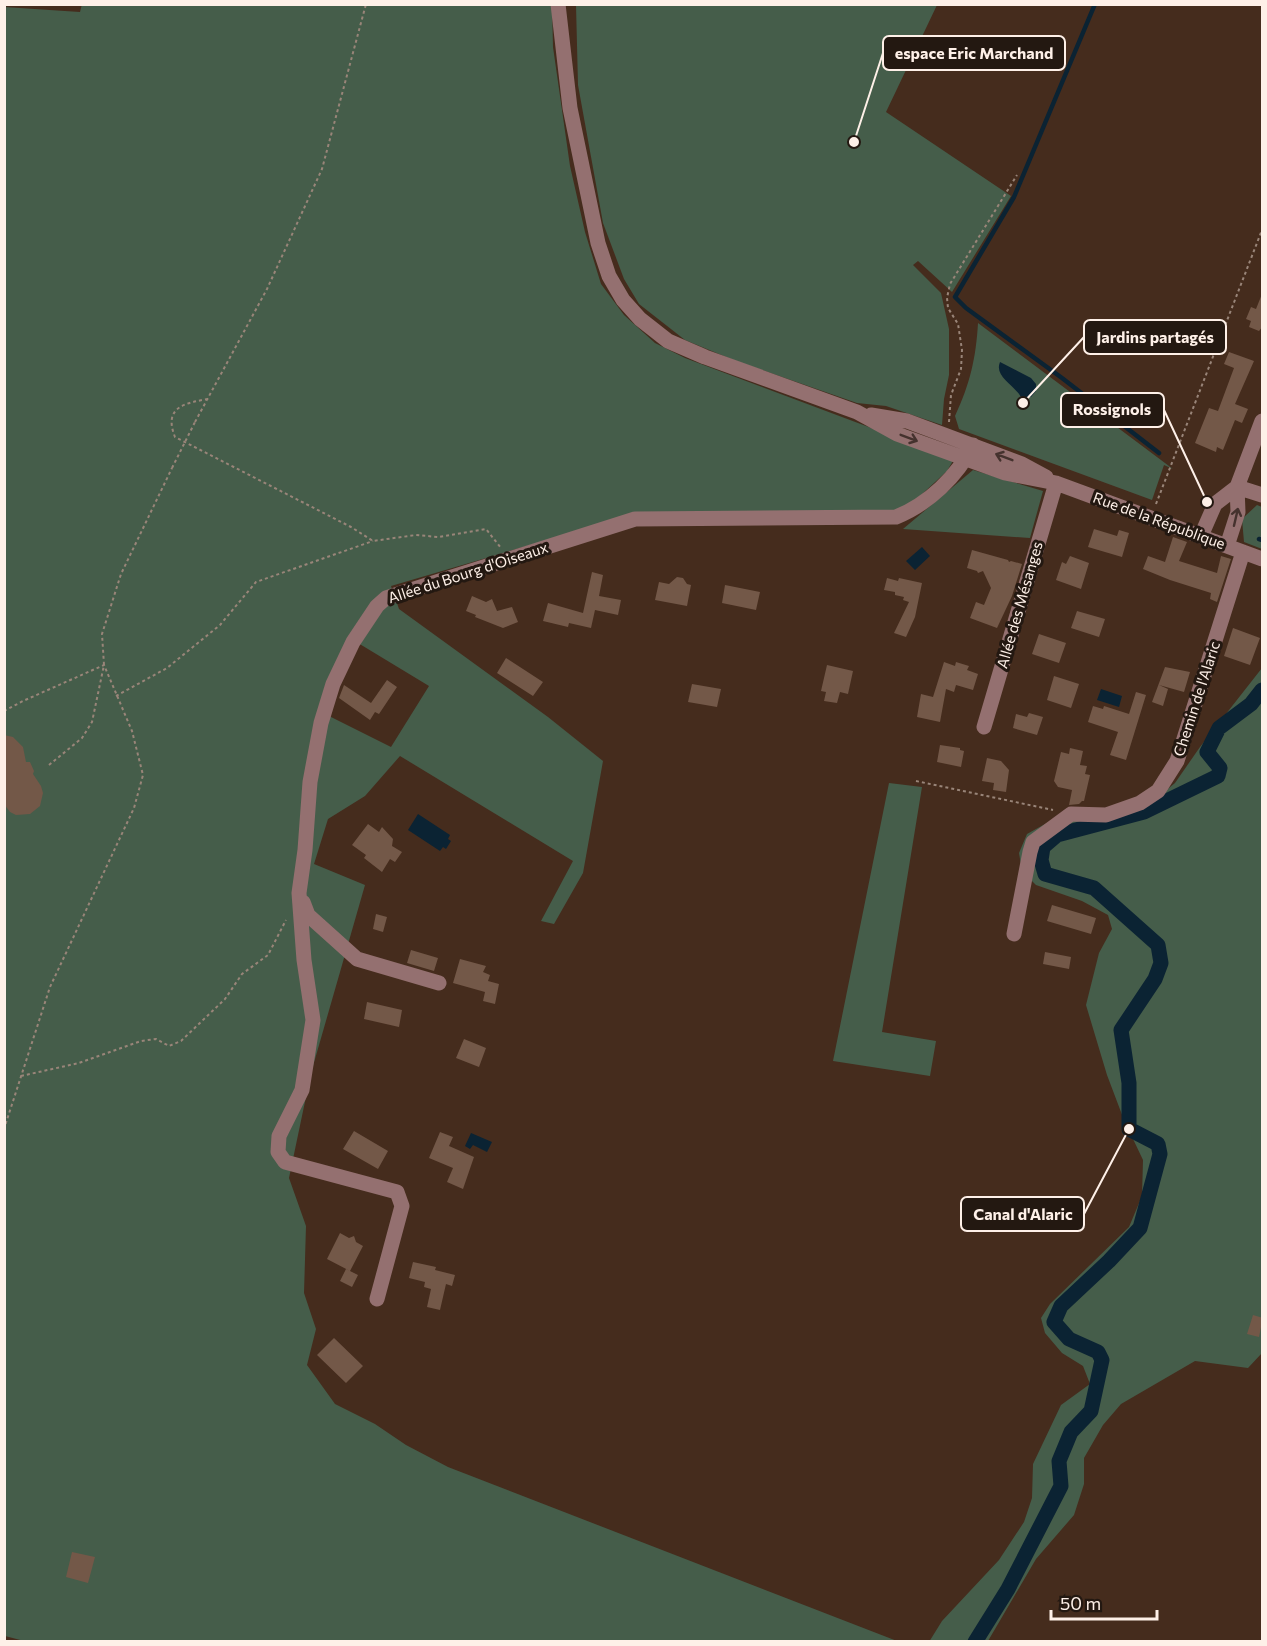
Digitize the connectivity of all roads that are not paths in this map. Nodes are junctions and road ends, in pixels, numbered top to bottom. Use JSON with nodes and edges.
{"nodes":[{"id":1,"x":558,"y":4,"type":"edge"},
{"id":2,"x":857,"y":412,"type":"junction"},
{"id":3,"x":1263,"y":421,"type":"edge"},
{"id":4,"x":970,"y":452,"type":"junction"},
{"id":5,"x":1056,"y":483,"type":"junction"},
{"id":6,"x":1237,"y":487,"type":"junction"},
{"id":7,"x":1263,"y":495,"type":"edge"},
{"id":8,"x":1201,"y":536,"type":"junction"},
{"id":9,"x":1227,"y":546,"type":"junction"},
{"id":10,"x":1243,"y":552,"type":"junction"},
{"id":11,"x":1263,"y":559,"type":"edge"},
{"id":12,"x":984,"y":727,"type":"dead end"},
{"id":13,"x":299,"y":893,"type":"junction"},
{"id":14,"x":1014,"y":934,"type":"dead end"},
{"id":15,"x":439,"y":982,"type":"dead end"},
{"id":16,"x":377,"y":1299,"type":"dead end"}],
"edges":[{"from":1,"to":2,"type":"street"},
{"from":2,"to":4,"type":"street","one_way":true},
{"from":2,"to":4,"type":"street"},
{"from":3,"to":6,"type":"street"},
{"from":4,"to":5,"type":"street","name":"Rue de la République"},
{"from":4,"to":13,"type":"street","name":"Allée du Bourg d'Oiseaux"},
{"from":5,"to":8,"type":"street","name":"Rue de la République"},
{"from":5,"to":12,"type":"street","name":"Allée des Mésanges"},
{"from":6,"to":7,"type":"street"},
{"from":6,"to":8,"type":"street"},
{"from":9,"to":6,"type":"street","one_way":true},
{"from":8,"to":9,"type":"street","name":"Rue de la République"},
{"from":9,"to":10,"type":"street","name":"Rue de la République"},
{"from":10,"to":11,"type":"street","name":"Rue de la République"},
{"from":10,"to":14,"type":"street","name":"Chemin de l'Alaric"},
{"from":13,"to":15,"type":"street"},
{"from":13,"to":16,"type":"street","name":"Allée du Bourg d'Oiseaux"}]}
